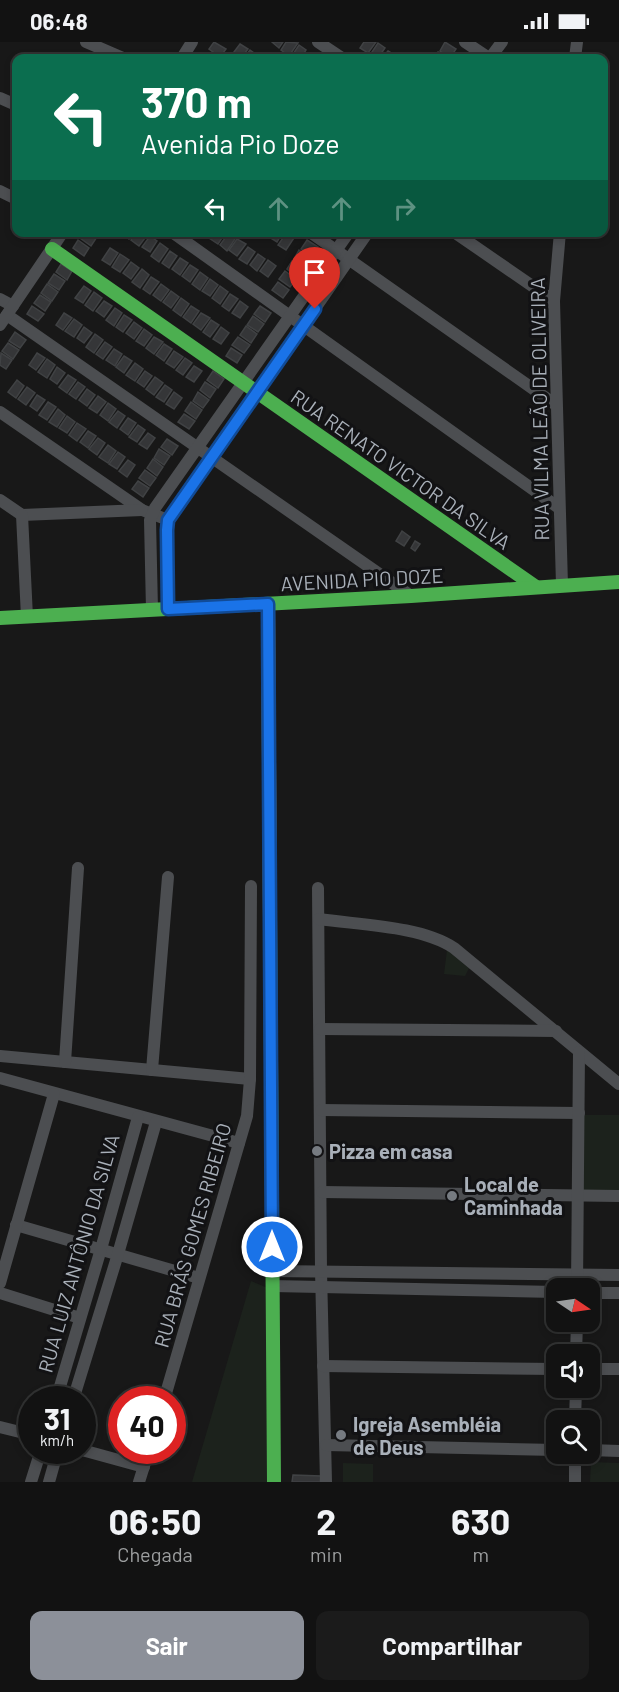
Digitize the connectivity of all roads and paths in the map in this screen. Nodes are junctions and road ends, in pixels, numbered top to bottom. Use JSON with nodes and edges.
{"nodes":[{"id":1,"x":86,"y":42,"type":"edge"},
{"id":2,"x":318,"y":42,"type":"edge"},
{"id":3,"x":465,"y":42,"type":"edge"},
{"id":4,"x":477,"y":50,"type":"edge"},
{"id":5,"x":114,"y":54,"type":"edge"},
{"id":6,"x":336,"y":54,"type":"edge"},
{"id":7,"x":60,"y":237,"type":"edge"},
{"id":8,"x":179,"y":237,"type":"edge"},
{"id":9,"x":317,"y":237,"type":"edge"},
{"id":10,"x":345,"y":237,"type":"edge"},
{"id":11,"x":364,"y":237,"type":"edge"},
{"id":12,"x":465,"y":237,"type":"edge"},
{"id":13,"x":560,"y":237,"type":"edge"},
{"id":14,"x":52,"y":249,"type":"junction"},
{"id":15,"x":336,"y":250,"type":"junction"},
{"id":16,"x":349,"y":259,"type":"junction"},
{"id":17,"x":0,"y":299,"type":"edge"},
{"id":18,"x":554,"y":300,"type":"junction"},
{"id":19,"x":7,"y":315,"type":"edge"},
{"id":20,"x":290,"y":316,"type":"junction"},
{"id":21,"x":304,"y":326,"type":"junction"},
{"id":22,"x":244,"y":381,"type":"junction"},
{"id":23,"x":257,"y":391,"type":"junction"},
{"id":24,"x":556,"y":405,"type":"junction"},
{"id":25,"x":0,"y":412,"type":"edge"},
{"id":26,"x":197,"y":447,"type":"junction"},
{"id":27,"x":210,"y":457,"type":"junction"},
{"id":28,"x":0,"y":500,"type":"edge"},
{"id":29,"x":559,"y":508,"type":"junction"},
{"id":30,"x":147,"y":512,"type":"junction"},
{"id":31,"x":22,"y":515,"type":"junction"},
{"id":32,"x":168,"y":520,"type":"junction"},
{"id":33,"x":619,"y":582,"type":"edge"},
{"id":34,"x":562,"y":585,"type":"junction"},
{"id":35,"x":536,"y":587,"type":"junction"},
{"id":36,"x":411,"y":596,"type":"junction"},
{"id":37,"x":268,"y":604,"type":"junction"},
{"id":38,"x":168,"y":609,"type":"junction"},
{"id":39,"x":152,"y":610,"type":"junction"},
{"id":40,"x":27,"y":617,"type":"junction"},
{"id":41,"x":0,"y":618,"type":"edge"},
{"id":42,"x":78,"y":868,"type":"dead end"},
{"id":43,"x":168,"y":877,"type":"dead end"},
{"id":44,"x":251,"y":886,"type":"dead end"},
{"id":45,"x":318,"y":888,"type":"dead end"},
{"id":46,"x":319,"y":919,"type":"junction"},
{"id":47,"x":320,"y":1029,"type":"junction"},
{"id":48,"x":556,"y":1031,"type":"junction"},
{"id":49,"x":579,"y":1052,"type":"junction"},
{"id":50,"x":0,"y":1056,"type":"edge"},
{"id":51,"x":66,"y":1062,"type":"junction"},
{"id":52,"x":152,"y":1070,"type":"junction"},
{"id":53,"x":0,"y":1078,"type":"edge"},
{"id":54,"x":250,"y":1079,"type":"junction"},
{"id":55,"x":619,"y":1084,"type":"edge"},
{"id":56,"x":54,"y":1094,"type":"junction"},
{"id":57,"x":321,"y":1110,"type":"junction"},
{"id":58,"x":579,"y":1113,"type":"junction"},
{"id":59,"x":138,"y":1117,"type":"junction"},
{"id":60,"x":156,"y":1122,"type":"junction"},
{"id":61,"x":239,"y":1143,"type":"junction"},
{"id":62,"x":322,"y":1192,"type":"junction"},
{"id":63,"x":579,"y":1195,"type":"junction"},
{"id":64,"x":619,"y":1196,"type":"edge"},
{"id":65,"x":16,"y":1225,"type":"junction"},
{"id":66,"x":101,"y":1249,"type":"junction"},
{"id":67,"x":118,"y":1254,"type":"junction"},
{"id":68,"x":272,"y":1271,"type":"junction"},
{"id":69,"x":321,"y":1271,"type":"junction"},
{"id":70,"x":577,"y":1274,"type":"junction"},
{"id":71,"x":619,"y":1275,"type":"edge"},
{"id":72,"x":199,"y":1278,"type":"junction"},
{"id":73,"x":577,"y":1278,"type":"edge"},
{"id":74,"x":0,"y":1283,"type":"edge"},
{"id":75,"x":273,"y":1286,"type":"junction"},
{"id":76,"x":321,"y":1287,"type":"junction"},
{"id":77,"x":546,"y":1292,"type":"edge"},
{"id":78,"x":0,"y":1293,"type":"edge"},
{"id":79,"x":600,"y":1293,"type":"edge"},
{"id":80,"x":619,"y":1293,"type":"edge"},
{"id":81,"x":80,"y":1318,"type":"junction"},
{"id":82,"x":324,"y":1366,"type":"junction"},
{"id":83,"x":546,"y":1369,"type":"edge"},
{"id":84,"x":600,"y":1369,"type":"edge"},
{"id":85,"x":619,"y":1369,"type":"edge"},
{"id":86,"x":60,"y":1386,"type":"edge"},
{"id":87,"x":77,"y":1386,"type":"edge"},
{"id":88,"x":168,"y":1386,"type":"edge"},
{"id":89,"x":0,"y":1427,"type":"edge"},
{"id":90,"x":18,"y":1432,"type":"edge"},
{"id":91,"x":326,"y":1445,"type":"junction"},
{"id":92,"x":546,"y":1450,"type":"edge"},
{"id":93,"x":600,"y":1450,"type":"edge"},
{"id":94,"x":619,"y":1451,"type":"edge"},
{"id":95,"x":96,"y":1454,"type":"edge"},
{"id":96,"x":37,"y":1464,"type":"edge"},
{"id":97,"x":54,"y":1464,"type":"edge"},
{"id":98,"x":145,"y":1464,"type":"edge"},
{"id":99,"x":575,"y":1464,"type":"edge"},
{"id":100,"x":144,"y":1467,"type":"junction"},
{"id":101,"x":31,"y":1482,"type":"edge"},
{"id":102,"x":49,"y":1482,"type":"edge"},
{"id":103,"x":140,"y":1482,"type":"edge"},
{"id":104,"x":274,"y":1482,"type":"edge"},
{"id":105,"x":326,"y":1482,"type":"edge"},
{"id":106,"x":575,"y":1482,"type":"edge"}],
"edges":[{"from":1,"to":5,"type":"street"},
{"from":2,"to":6,"type":"street"},
{"from":3,"to":4,"type":"street"},
{"from":7,"to":14,"type":"street"},
{"from":8,"to":20,"type":"street"},
{"from":9,"to":15,"type":"street"},
{"from":10,"to":15,"type":"street"},
{"from":11,"to":16,"type":"street"},
{"from":12,"to":18,"type":"street"},
{"from":13,"to":18,"type":"street","name":"RUA VILMA LEÃO DE OLIVEIRA"},
{"from":14,"to":19,"type":"street"},
{"from":14,"to":22,"type":"street","name":"RUA RENATO VICTOR DA SILVA"},
{"from":15,"to":16,"type":"street"},
{"from":15,"to":20,"type":"street"},
{"from":16,"to":21,"type":"street"},
{"from":16,"to":24,"type":"street"},
{"from":17,"to":19,"type":"street"},
{"from":18,"to":24,"type":"street","name":"RUA VILMA LEÃO DE OLIVEIRA"},
{"from":19,"to":26,"type":"street"},
{"from":20,"to":21,"type":"street"},
{"from":20,"to":22,"type":"street"},
{"from":21,"to":23,"type":"street"},
{"from":21,"to":29,"type":"street"},
{"from":22,"to":23,"type":"street","name":"RUA RENATO VICTOR DA SILVA"},
{"from":22,"to":26,"type":"street"},
{"from":23,"to":27,"type":"street"},
{"from":23,"to":35,"type":"street","name":"RUA RENATO VICTOR DA SILVA"},
{"from":24,"to":29,"type":"street","name":"RUA VILMA LEÃO DE OLIVEIRA"},
{"from":25,"to":30,"type":"street"},
{"from":26,"to":27,"type":"street"},
{"from":26,"to":30,"type":"street"},
{"from":27,"to":32,"type":"street"},
{"from":27,"to":36,"type":"street"},
{"from":28,"to":31,"type":"street"},
{"from":29,"to":34,"type":"street","name":"RUA VILMA LEÃO DE OLIVEIRA"},
{"from":30,"to":31,"type":"street"},
{"from":30,"to":32,"type":"street"},
{"from":30,"to":39,"type":"street"},
{"from":31,"to":40,"type":"street"},
{"from":32,"to":38,"type":"street"},
{"from":33,"to":34,"type":"street","name":"AVENIDA PIO DOZE"},
{"from":34,"to":35,"type":"street","name":"AVENIDA PIO DOZE"},
{"from":35,"to":36,"type":"street","name":"AVENIDA PIO DOZE"},
{"from":36,"to":37,"type":"street","name":"AVENIDA PIO DOZE"},
{"from":37,"to":38,"type":"street","name":"AVENIDA PIO DOZE"},
{"from":37,"to":68,"type":"street"},
{"from":38,"to":39,"type":"street","name":"AVENIDA PIO DOZE"},
{"from":39,"to":40,"type":"street","name":"AVENIDA PIO DOZE"},
{"from":40,"to":41,"type":"street","name":"AVENIDA PIO DOZE"},
{"from":42,"to":51,"type":"street"},
{"from":43,"to":52,"type":"street"},
{"from":44,"to":54,"type":"street","name":"RUA BRÁS GOMES RIBEIRO"},
{"from":45,"to":46,"type":"street"},
{"from":46,"to":47,"type":"street"},
{"from":46,"to":48,"type":"street"},
{"from":47,"to":48,"type":"street"},
{"from":47,"to":57,"type":"street"},
{"from":48,"to":49,"type":"street"},
{"from":49,"to":55,"type":"street"},
{"from":49,"to":58,"type":"street"},
{"from":50,"to":51,"type":"street"},
{"from":51,"to":52,"type":"street"},
{"from":52,"to":54,"type":"street"},
{"from":53,"to":56,"type":"street"},
{"from":54,"to":61,"type":"street","name":"RUA BRÁS GOMES RIBEIRO"},
{"from":56,"to":59,"type":"street"},
{"from":56,"to":65,"type":"street"},
{"from":57,"to":58,"type":"street"},
{"from":57,"to":62,"type":"street"},
{"from":58,"to":63,"type":"street"},
{"from":59,"to":60,"type":"street"},
{"from":59,"to":66,"type":"street","name":"RUA LUIZ ANTÔNIO DA SILVA"},
{"from":60,"to":61,"type":"street"},
{"from":60,"to":67,"type":"street","name":"RUA LUIZ ANTÔNIO DA SILVA"},
{"from":61,"to":72,"type":"street","name":"RUA BRÁS GOMES RIBEIRO"},
{"from":62,"to":63,"type":"street"},
{"from":62,"to":69,"type":"street"},
{"from":63,"to":64,"type":"street"},
{"from":63,"to":70,"type":"street"},
{"from":65,"to":66,"type":"street"},
{"from":65,"to":74,"type":"street"},
{"from":66,"to":67,"type":"street"},
{"from":66,"to":81,"type":"street","name":"RUA LUIZ ANTÔNIO DA SILVA"},
{"from":67,"to":72,"type":"street"},
{"from":67,"to":87,"type":"street","name":"RUA LUIZ ANTÔNIO DA SILVA"},
{"from":68,"to":69,"type":"street"},
{"from":68,"to":75,"type":"street"},
{"from":69,"to":70,"type":"street"},
{"from":69,"to":76,"type":"street"},
{"from":70,"to":71,"type":"street"},
{"from":70,"to":73,"type":"street"},
{"from":72,"to":88,"type":"street","name":"RUA BRÁS GOMES RIBEIRO"},
{"from":75,"to":76,"type":"street"},
{"from":75,"to":104,"type":"street"},
{"from":76,"to":77,"type":"street"},
{"from":76,"to":82,"type":"street"},
{"from":78,"to":81,"type":"street"},
{"from":79,"to":80,"type":"street"},
{"from":81,"to":86,"type":"street","name":"RUA LUIZ ANTÔNIO DA SILVA"},
{"from":82,"to":83,"type":"street"},
{"from":82,"to":91,"type":"street"},
{"from":84,"to":85,"type":"street"},
{"from":89,"to":90,"type":"street"},
{"from":91,"to":92,"type":"street"},
{"from":91,"to":105,"type":"street"},
{"from":93,"to":94,"type":"street"},
{"from":95,"to":100,"type":"street"},
{"from":96,"to":101,"type":"street"},
{"from":97,"to":102,"type":"street"},
{"from":98,"to":100,"type":"street"},
{"from":99,"to":106,"type":"street"},
{"from":100,"to":103,"type":"street"}]}
